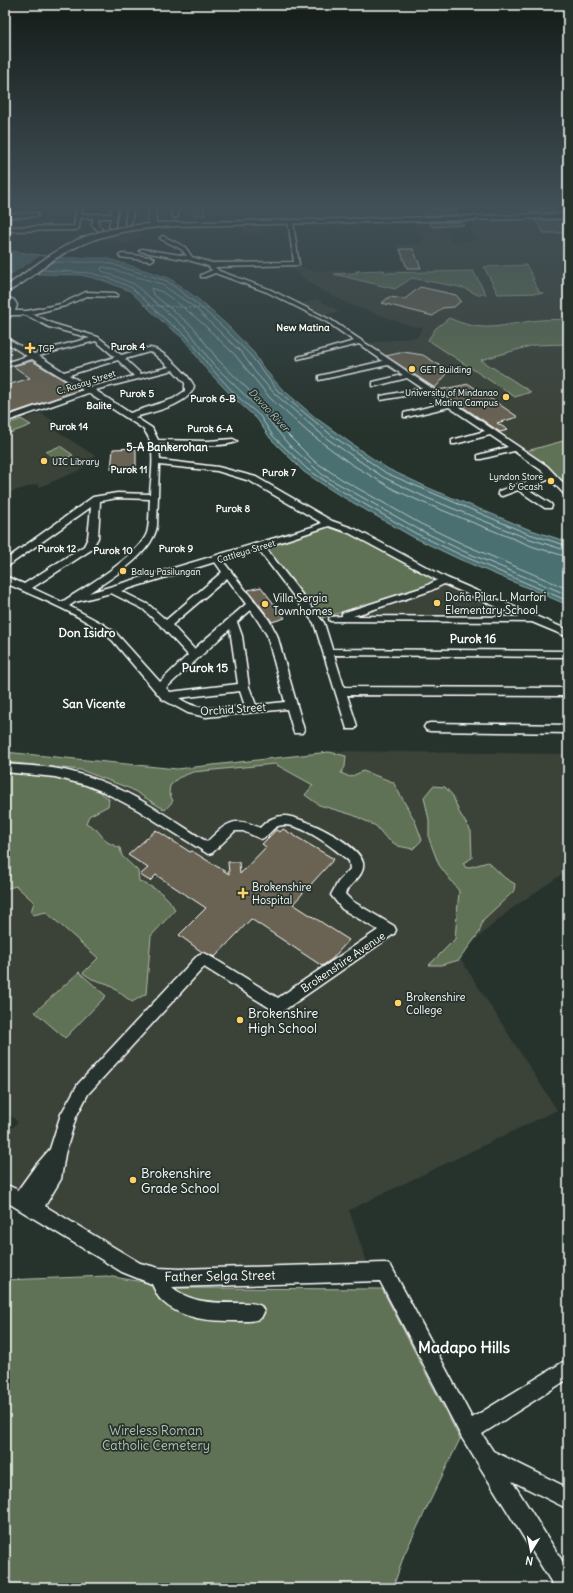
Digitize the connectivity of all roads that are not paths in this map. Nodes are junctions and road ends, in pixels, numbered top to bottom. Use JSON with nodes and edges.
{"nodes":[{"id":1,"x":21,"y":279,"type":"edge"},
{"id":2,"x":240,"y":279,"type":"edge"},
{"id":3,"x":5,"y":290,"type":"edge"},
{"id":4,"x":115,"y":295,"type":"dead end"},
{"id":5,"x":5,"y":298,"type":"edge"},
{"id":6,"x":11,"y":313,"type":"junction"},
{"id":7,"x":27,"y":313,"type":"junction"},
{"id":8,"x":5,"y":318,"type":"edge"},
{"id":9,"x":97,"y":338,"type":"junction"},
{"id":10,"x":5,"y":339,"type":"edge"},
{"id":11,"x":360,"y":342,"type":"junction"},
{"id":12,"x":15,"y":345,"type":"junction"},
{"id":13,"x":5,"y":348,"type":"edge"},
{"id":14,"x":33,"y":356,"type":"junction"},
{"id":15,"x":118,"y":357,"type":"junction"},
{"id":16,"x":300,"y":358,"type":"dead end"},
{"id":17,"x":390,"y":362,"type":"junction"},
{"id":18,"x":5,"y":366,"type":"edge"},
{"id":19,"x":174,"y":368,"type":"junction"},
{"id":20,"x":64,"y":374,"type":"junction"},
{"id":21,"x":409,"y":375,"type":"junction"},
{"id":22,"x":140,"y":376,"type":"junction"},
{"id":23,"x":322,"y":378,"type":"dead end"},
{"id":24,"x":376,"y":384,"type":"dead end"},
{"id":25,"x":429,"y":389,"type":"junction"},
{"id":26,"x":89,"y":390,"type":"junction"},
{"id":27,"x":384,"y":398,"type":"dead end"},
{"id":28,"x":451,"y":404,"type":"junction"},
{"id":29,"x":407,"y":415,"type":"dead end"},
{"id":30,"x":129,"y":416,"type":"junction"},
{"id":31,"x":5,"y":420,"type":"edge"},
{"id":32,"x":492,"y":432,"type":"junction"},
{"id":33,"x":233,"y":440,"type":"dead end"},
{"id":34,"x":154,"y":442,"type":"junction"},
{"id":35,"x":455,"y":442,"type":"dead end"},
{"id":36,"x":515,"y":448,"type":"junction"},
{"id":37,"x":481,"y":457,"type":"dead end"},
{"id":38,"x":155,"y":462,"type":"junction"},
{"id":39,"x":552,"y":476,"type":"junction"},
{"id":40,"x":519,"y":487,"type":"junction"},
{"id":41,"x":568,"y":492,"type":"edge"},
{"id":42,"x":502,"y":493,"type":"dead end"},
{"id":43,"x":154,"y":497,"type":"junction"},
{"id":44,"x":96,"y":499,"type":"junction"},
{"id":45,"x":548,"y":506,"type":"dead end"},
{"id":46,"x":328,"y":523,"type":"junction"},
{"id":47,"x":260,"y":546,"type":"junction"},
{"id":48,"x":217,"y":559,"type":"junction"},
{"id":49,"x":5,"y":564,"type":"edge"},
{"id":50,"x":227,"y":573,"type":"junction"},
{"id":51,"x":5,"y":578,"type":"edge"},
{"id":52,"x":444,"y":580,"type":"junction"},
{"id":53,"x":25,"y":588,"type":"junction"},
{"id":54,"x":112,"y":590,"type":"junction"},
{"id":55,"x":66,"y":603,"type":"junction"},
{"id":56,"x":251,"y":605,"type":"junction"},
{"id":57,"x":334,"y":619,"type":"junction"},
{"id":58,"x":534,"y":620,"type":"junction"},
{"id":59,"x":232,"y":621,"type":"junction"},
{"id":60,"x":319,"y":623,"type":"junction"},
{"id":61,"x":166,"y":625,"type":"junction"},
{"id":62,"x":568,"y":634,"type":"edge"},
{"id":63,"x":329,"y":652,"type":"junction"},
{"id":64,"x":568,"y":654,"type":"edge"},
{"id":65,"x":194,"y":655,"type":"junction"},
{"id":66,"x":244,"y":687,"type":"junction"},
{"id":67,"x":341,"y":691,"type":"junction"},
{"id":68,"x":163,"y":692,"type":"junction"},
{"id":69,"x":568,"y":692,"type":"edge"},
{"id":70,"x":292,"y":705,"type":"junction"},
{"id":71,"x":252,"y":708,"type":"junction"},
{"id":72,"x":351,"y":726,"type":"dead end"},
{"id":73,"x":430,"y":727,"type":"dead end"},
{"id":74,"x":568,"y":729,"type":"edge"},
{"id":75,"x":298,"y":730,"type":"dead end"},
{"id":76,"x":5,"y":768,"type":"edge"},
{"id":77,"x":5,"y":1192,"type":"edge"},
{"id":78,"x":26,"y":1205,"type":"junction"},
{"id":79,"x":159,"y":1278,"type":"junction"},
{"id":80,"x":256,"y":1312,"type":"dead end"},
{"id":81,"x":568,"y":1368,"type":"edge"},
{"id":82,"x":469,"y":1431,"type":"junction"},
{"id":83,"x":485,"y":1457,"type":"junction"},
{"id":84,"x":568,"y":1499,"type":"edge"},
{"id":85,"x":568,"y":1588,"type":"edge"}],
"edges":[{"from":1,"to":3,"type":"main road"},
{"from":2,"to":11,"type":"street"},
{"from":4,"to":7,"type":"street"},
{"from":5,"to":6,"type":"street"},
{"from":6,"to":7,"type":"street"},
{"from":6,"to":8,"type":"street"},
{"from":7,"to":9,"type":"street"},
{"from":9,"to":14,"type":"street"},
{"from":9,"to":15,"type":"street"},
{"from":10,"to":12,"type":"street"},
{"from":11,"to":16,"type":"street"},
{"from":11,"to":17,"type":"street"},
{"from":12,"to":13,"type":"street"},
{"from":12,"to":14,"type":"street"},
{"from":14,"to":18,"type":"street"},
{"from":14,"to":20,"type":"street"},
{"from":15,"to":19,"type":"street"},
{"from":15,"to":20,"type":"street"},
{"from":15,"to":22,"type":"street"},
{"from":17,"to":21,"type":"street"},
{"from":17,"to":23,"type":"street"},
{"from":19,"to":22,"type":"street","name":"C. Rasay Street"},
{"from":19,"to":30,"type":"street"},
{"from":20,"to":26,"type":"street"},
{"from":21,"to":24,"type":"street"},
{"from":21,"to":25,"type":"street"},
{"from":22,"to":26,"type":"street","name":"C. Rasay Street"},
{"from":25,"to":27,"type":"street"},
{"from":25,"to":28,"type":"street"},
{"from":26,"to":30,"type":"street"},
{"from":26,"to":31,"type":"street","name":"C. Rasay Street"},
{"from":28,"to":29,"type":"street"},
{"from":28,"to":32,"type":"street"},
{"from":30,"to":34,"type":"street"},
{"from":32,"to":35,"type":"street"},
{"from":32,"to":36,"type":"street"},
{"from":33,"to":34,"type":"street"},
{"from":34,"to":38,"type":"street"},
{"from":36,"to":37,"type":"street"},
{"from":36,"to":39,"type":"street"},
{"from":38,"to":43,"type":"street"},
{"from":38,"to":46,"type":"street"},
{"from":39,"to":40,"type":"street"},
{"from":39,"to":41,"type":"street"},
{"from":40,"to":42,"type":"street"},
{"from":40,"to":45,"type":"street"},
{"from":43,"to":44,"type":"street"},
{"from":43,"to":55,"type":"street"},
{"from":44,"to":49,"type":"street"},
{"from":44,"to":53,"type":"street"},
{"from":46,"to":47,"type":"street","name":"Cattleya Street"},
{"from":46,"to":52,"type":"street"},
{"from":47,"to":48,"type":"street","name":"Cattleya Street"},
{"from":47,"to":60,"type":"street"},
{"from":48,"to":50,"type":"street"},
{"from":48,"to":54,"type":"street","name":"Cattleya Street"},
{"from":50,"to":56,"type":"street"},
{"from":50,"to":61,"type":"street"},
{"from":51,"to":53,"type":"street","name":"Orchid Street"},
{"from":52,"to":57,"type":"street"},
{"from":52,"to":58,"type":"street"},
{"from":53,"to":55,"type":"street","name":"Orchid Street"},
{"from":54,"to":55,"type":"street","name":"Cattleya Street"},
{"from":54,"to":61,"type":"street"},
{"from":55,"to":68,"type":"street","name":"Orchid Street"},
{"from":56,"to":59,"type":"street"},
{"from":56,"to":70,"type":"street"},
{"from":57,"to":58,"type":"street"},
{"from":57,"to":60,"type":"street"},
{"from":58,"to":62,"type":"street"},
{"from":59,"to":65,"type":"street"},
{"from":59,"to":66,"type":"street"},
{"from":60,"to":63,"type":"street"},
{"from":61,"to":65,"type":"street"},
{"from":63,"to":64,"type":"street"},
{"from":63,"to":67,"type":"street"},
{"from":65,"to":68,"type":"street"},
{"from":66,"to":68,"type":"street"},
{"from":66,"to":71,"type":"street"},
{"from":67,"to":69,"type":"street"},
{"from":67,"to":72,"type":"street"},
{"from":68,"to":71,"type":"street","name":"Orchid Street"},
{"from":70,"to":71,"type":"street","name":"Orchid Street"},
{"from":70,"to":75,"type":"street"},
{"from":73,"to":74,"type":"street"},
{"from":76,"to":78,"type":"street","name":"Brokenshire Avenue"},
{"from":77,"to":78,"type":"street","name":"Father Selga Street"},
{"from":78,"to":79,"type":"street","name":"Father Selga Street"},
{"from":79,"to":80,"type":"street"},
{"from":79,"to":82,"type":"street","name":"Father Selga Street"},
{"from":81,"to":82,"type":"street"},
{"from":82,"to":83,"type":"street"},
{"from":83,"to":84,"type":"street"},
{"from":83,"to":85,"type":"street"}]}
